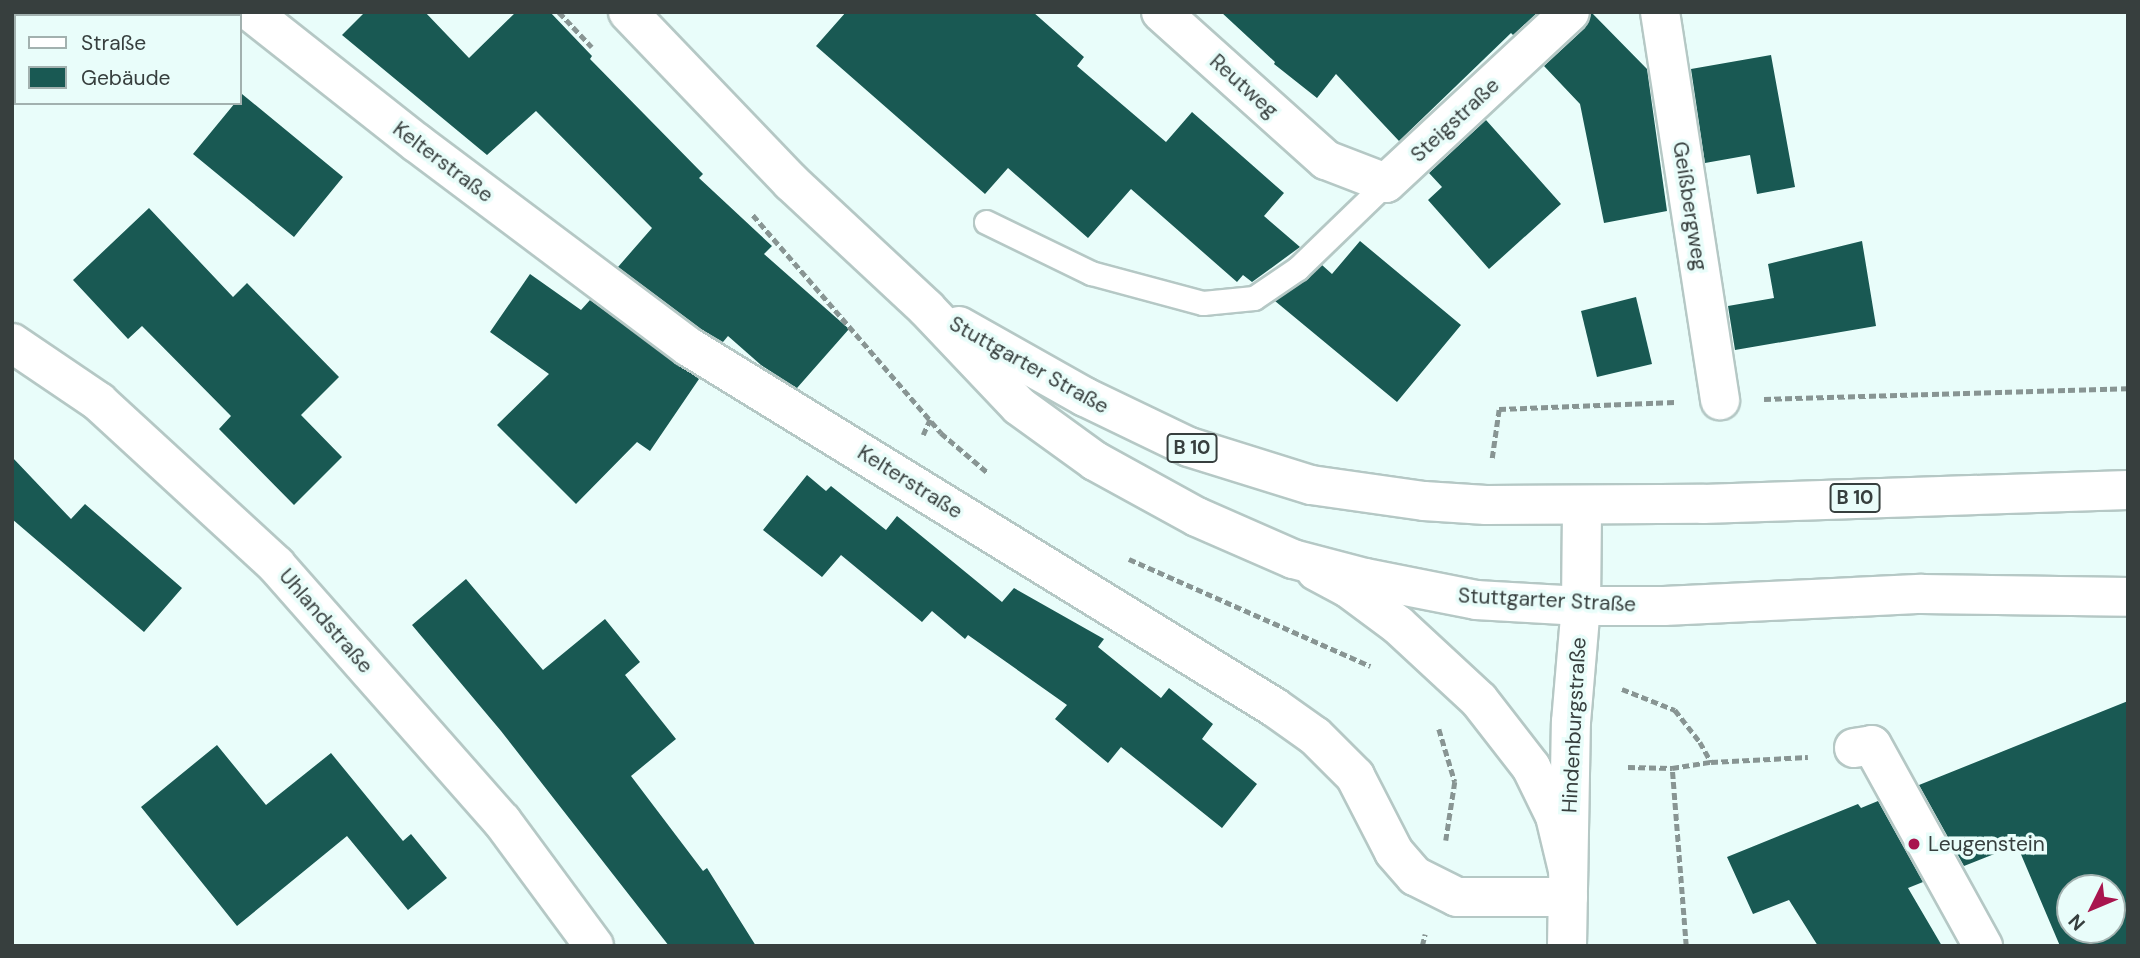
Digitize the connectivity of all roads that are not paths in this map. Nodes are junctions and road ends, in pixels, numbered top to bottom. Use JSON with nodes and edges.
{"nodes":[{"id":1,"x":251,"y":12,"type":"edge"},
{"id":2,"x":628,"y":12,"type":"edge"},
{"id":3,"x":1161,"y":12,"type":"edge"},
{"id":4,"x":1570,"y":12,"type":"edge"},
{"id":5,"x":1660,"y":12,"type":"edge"},
{"id":6,"x":1386,"y":183,"type":"junction"},
{"id":7,"x":986,"y":222,"type":"dead end"},
{"id":8,"x":926,"y":308,"type":"junction"},
{"id":9,"x":12,"y":343,"type":"edge"},
{"id":10,"x":1720,"y":400,"type":"road end"},
{"id":11,"x":2128,"y":490,"type":"edge"},
{"id":12,"x":1583,"y":505,"type":"junction"},
{"id":13,"x":1293,"y":559,"type":"junction"},
{"id":14,"x":2128,"y":597,"type":"edge"},
{"id":15,"x":1581,"y":606,"type":"junction"},
{"id":16,"x":1854,"y":748,"type":"road end"},
{"id":17,"x":1568,"y":884,"type":"junction"},
{"id":18,"x":594,"y":946,"type":"edge"},
{"id":19,"x":1567,"y":946,"type":"edge"},
{"id":20,"x":1983,"y":946,"type":"edge"}],
"edges":[{"from":1,"to":17,"type":"street","name":"Kelterstraße"},
{"from":2,"to":8,"type":"street","name":"Stuttgarter Straße","number":"B 10"},
{"from":3,"to":6,"type":"street","name":"Reutweg"},
{"from":4,"to":6,"type":"street","name":"Steigstraße"},
{"from":5,"to":10,"type":"street","name":"Geißbergweg"},
{"from":6,"to":7,"type":"lane"},
{"from":8,"to":12,"type":"street","name":"Stuttgarter Straße","number":"B 10"},
{"from":8,"to":13,"type":"street","name":"Stuttgarter Straße","number":"B 10"},
{"from":9,"to":18,"type":"street","name":"Uhlandstraße"},
{"from":11,"to":12,"type":"street","name":"Stuttgarter Straße","number":"B 10"},
{"from":12,"to":15,"type":"street","name":"Hindenburgstraße"},
{"from":13,"to":15,"type":"street","name":"Stuttgarter Straße","number":"B 10"},
{"from":13,"to":17,"type":"street"},
{"from":14,"to":15,"type":"street","name":"Stuttgarter Straße","number":"B 10"},
{"from":15,"to":17,"type":"street","name":"Hindenburgstraße"},
{"from":16,"to":20,"type":"street"},
{"from":17,"to":19,"type":"street","name":"Hindenburgstraße"}]}
